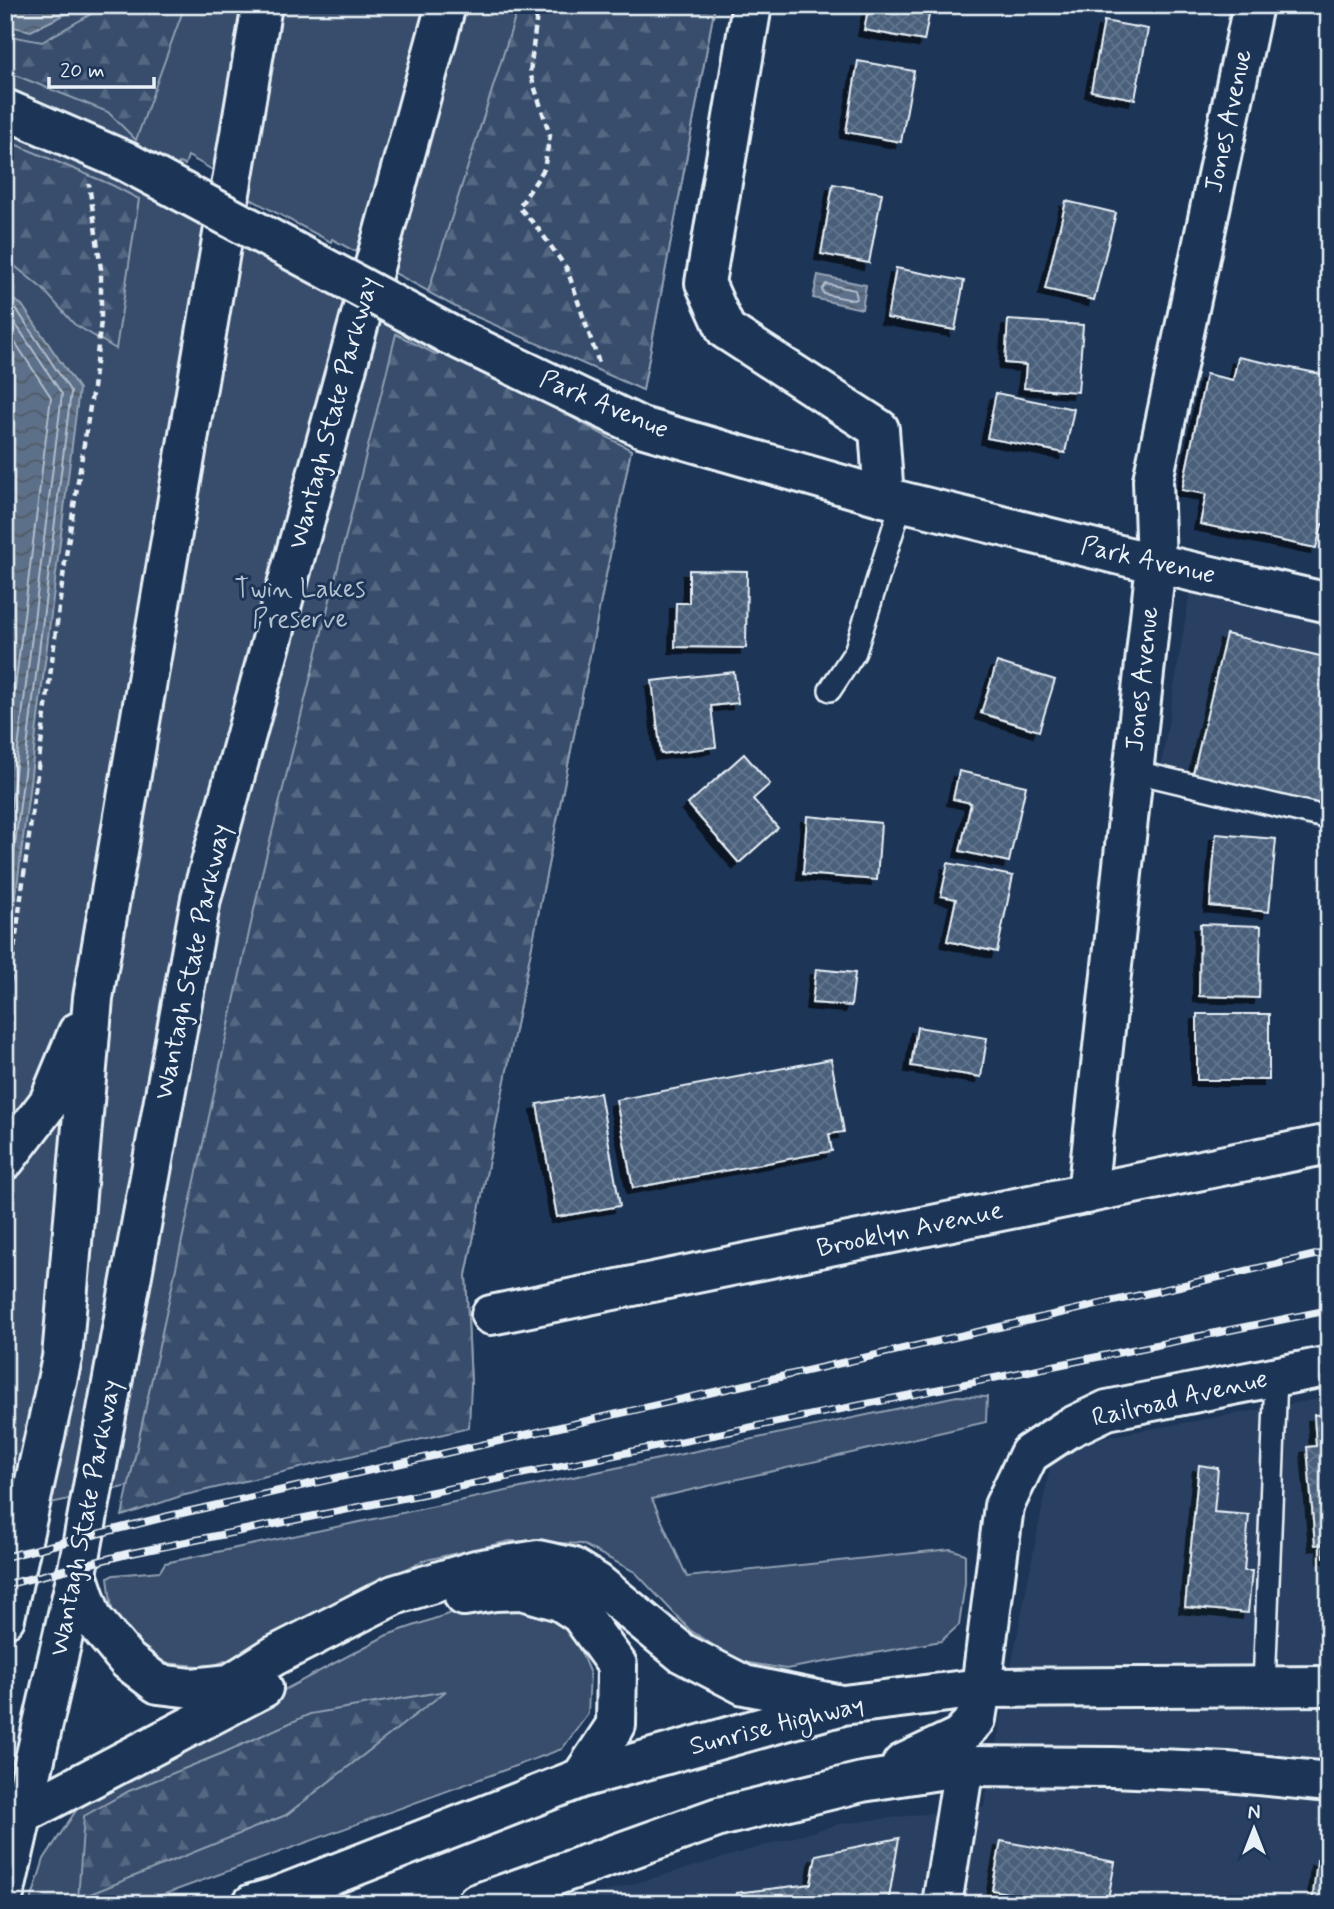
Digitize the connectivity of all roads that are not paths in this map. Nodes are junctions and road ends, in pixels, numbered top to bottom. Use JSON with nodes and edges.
{"nodes":[{"id":1,"x":262,"y":5,"type":"edge"},
{"id":2,"x":446,"y":5,"type":"edge"},
{"id":3,"x":752,"y":5,"type":"edge"},
{"id":4,"x":1253,"y":5,"type":"edge"},
{"id":5,"x":5,"y":109,"type":"edge"},
{"id":6,"x":893,"y":499,"type":"junction"},
{"id":7,"x":1156,"y":563,"type":"junction"},
{"id":8,"x":1329,"y":603,"type":"edge"},
{"id":9,"x":830,"y":690,"type":"dead end"},
{"id":10,"x":1132,"y":771,"type":"junction"},
{"id":11,"x":1329,"y":818,"type":"edge"},
{"id":12,"x":93,"y":998,"type":"junction"},
{"id":13,"x":1329,"y":1144,"type":"edge"},
{"id":14,"x":5,"y":1160,"type":"edge"},
{"id":15,"x":1087,"y":1194,"type":"junction"},
{"id":16,"x":492,"y":1315,"type":"dead end"},
{"id":17,"x":1329,"y":1366,"type":"edge"},
{"id":18,"x":1276,"y":1377,"type":"junction"},
{"id":19,"x":77,"y":1574,"type":"junction"},
{"id":20,"x":5,"y":1618,"type":"edge"},
{"id":21,"x":1264,"y":1686,"type":"junction"},
{"id":22,"x":1329,"y":1686,"type":"edge"},
{"id":23,"x":981,"y":1688,"type":"junction"},
{"id":24,"x":843,"y":1705,"type":"junction"},
{"id":25,"x":964,"y":1766,"type":"junction"},
{"id":26,"x":581,"y":1778,"type":"junction"},
{"id":27,"x":862,"y":1782,"type":"junction"},
{"id":28,"x":1329,"y":1782,"type":"edge"},
{"id":29,"x":23,"y":1814,"type":"junction"},
{"id":30,"x":5,"y":1891,"type":"edge"},
{"id":31,"x":252,"y":1904,"type":"edge"},
{"id":32,"x":476,"y":1904,"type":"edge"},
{"id":33,"x":942,"y":1904,"type":"edge"}],
"edges":[{"from":1,"to":12,"type":"main road","name":"Wantagh State Parkway"},
{"from":2,"to":19,"type":"main road","name":"Wantagh State Parkway"},
{"from":3,"to":6,"type":"main road"},
{"from":4,"to":7,"type":"main road","name":"Jones Avenue"},
{"from":5,"to":6,"type":"main road","name":"Park Avenue","bridge":true},
{"from":6,"to":7,"type":"main road","name":"Park Avenue"},
{"from":6,"to":9,"type":"lane"},
{"from":7,"to":8,"type":"main road","name":"Park Avenue"},
{"from":7,"to":10,"type":"main road","name":"Jones Avenue"},
{"from":10,"to":11,"type":"lane"},
{"from":10,"to":15,"type":"main road","name":"Jones Avenue"},
{"from":12,"to":14,"type":"main road"},
{"from":12,"to":20,"type":"main road","name":"Wantagh State Parkway"},
{"from":13,"to":15,"type":"main road","name":"Brooklyn Avenue"},
{"from":15,"to":16,"type":"main road","name":"Brooklyn Avenue"},
{"from":17,"to":18,"type":"main road","name":"Railroad Avenue"},
{"from":18,"to":21,"type":"lane"},
{"from":18,"to":23,"type":"main road","name":"Railroad Avenue"},
{"from":19,"to":24,"type":"main road"},
{"from":19,"to":29,"type":"main road","name":"Wantagh State Parkway"},
{"from":21,"to":22,"type":"main road","name":"Sunrise Highway"},
{"from":21,"to":23,"type":"main road","name":"Sunrise Highway"},
{"from":23,"to":24,"type":"main road","name":"Sunrise Highway"},
{"from":23,"to":27,"type":"main road","name":"Railroad Avenue"},
{"from":24,"to":26,"type":"main road","name":"Sunrise Highway"},
{"from":25,"to":27,"type":"main road"},
{"from":25,"to":28,"type":"main road"},
{"from":25,"to":33,"type":"main road"},
{"from":26,"to":29,"type":"main road"},
{"from":26,"to":31,"type":"main road","name":"Sunrise Highway"},
{"from":27,"to":32,"type":"main road"},
{"from":29,"to":30,"type":"main road","name":"Wantagh State Parkway"}]}
